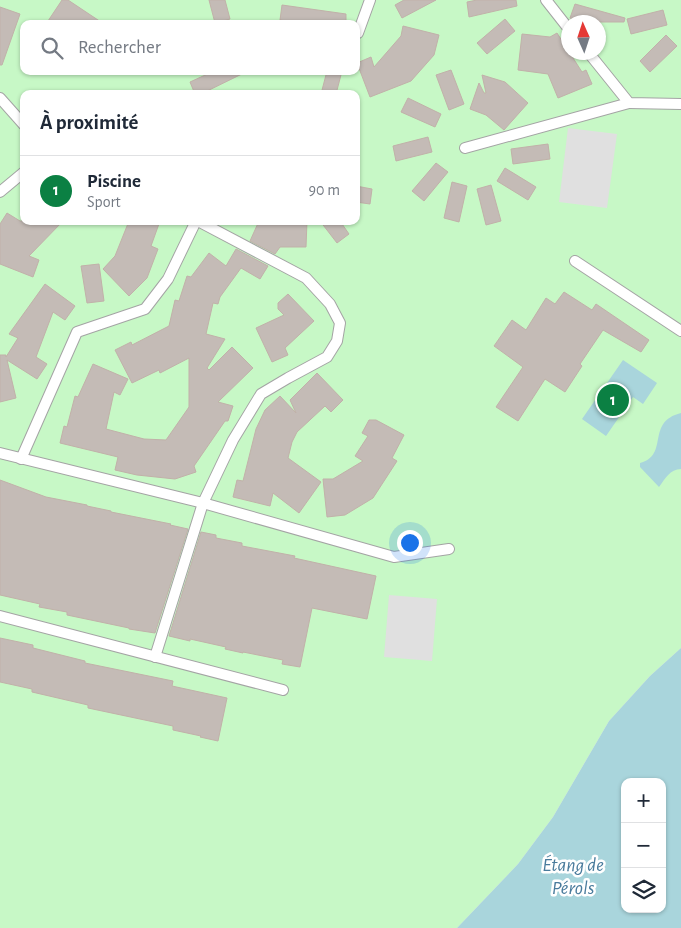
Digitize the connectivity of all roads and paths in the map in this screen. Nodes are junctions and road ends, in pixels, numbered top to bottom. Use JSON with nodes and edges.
{"nodes":[{"id":1,"x":370,"y":0,"type":"edge"},
{"id":2,"x":546,"y":0,"type":"edge"},
{"id":3,"x":561,"y":19,"type":"edge"},
{"id":4,"x":360,"y":28,"type":"edge"},
{"id":5,"x":594,"y":60,"type":"edge"},
{"id":6,"x":0,"y":98,"type":"edge"},
{"id":7,"x":629,"y":103,"type":"junction"},
{"id":8,"x":681,"y":104,"type":"edge"},
{"id":9,"x":20,"y":120,"type":"edge"},
{"id":10,"x":464,"y":148,"type":"dead end"},
{"id":11,"x":20,"y":175,"type":"edge"},
{"id":12,"x":0,"y":192,"type":"edge"},
{"id":13,"x":195,"y":225,"type":"edge"},
{"id":14,"x":205,"y":225,"type":"edge"},
{"id":15,"x":575,"y":261,"type":"dead end"},
{"id":16,"x":681,"y":331,"type":"edge"},
{"id":17,"x":0,"y":454,"type":"edge"},
{"id":18,"x":21,"y":459,"type":"junction"},
{"id":19,"x":204,"y":504,"type":"junction"},
{"id":20,"x":449,"y":549,"type":"dead end"},
{"id":21,"x":0,"y":616,"type":"edge"},
{"id":22,"x":155,"y":657,"type":"junction"},
{"id":23,"x":283,"y":690,"type":"dead end"}],
"edges":[{"from":1,"to":4,"type":"lane"},
{"from":2,"to":3,"type":"lane"},
{"from":5,"to":7,"type":"lane"},
{"from":6,"to":9,"type":"lane"},
{"from":7,"to":8,"type":"lane"},
{"from":7,"to":10,"type":"lane"},
{"from":11,"to":12,"type":"lane"},
{"from":13,"to":18,"type":"lane"},
{"from":14,"to":19,"type":"lane"},
{"from":15,"to":16,"type":"lane"},
{"from":17,"to":18,"type":"lane"},
{"from":18,"to":19,"type":"lane"},
{"from":19,"to":20,"type":"lane"},
{"from":19,"to":22,"type":"lane"},
{"from":21,"to":22,"type":"lane"},
{"from":22,"to":23,"type":"lane"}]}
